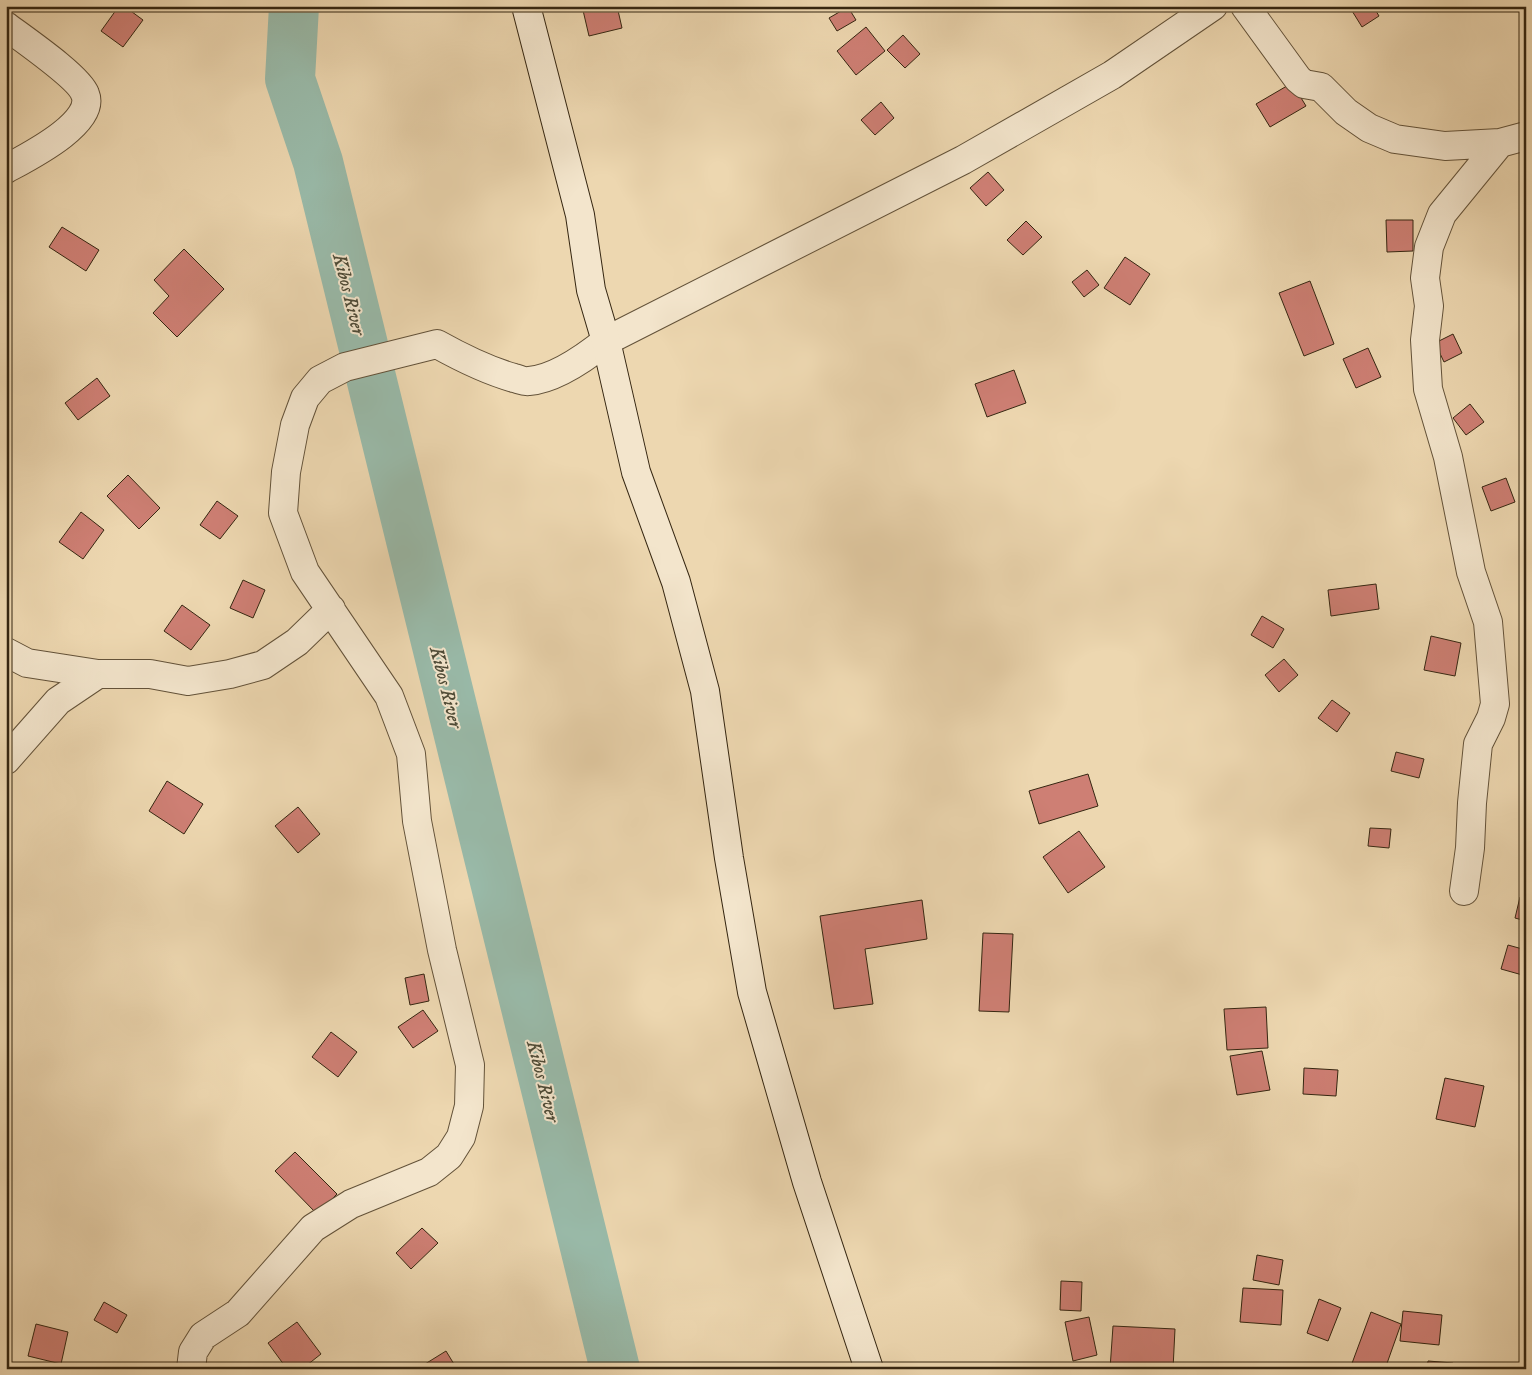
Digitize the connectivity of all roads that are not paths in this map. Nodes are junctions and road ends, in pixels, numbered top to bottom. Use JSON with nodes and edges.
{"nodes":[{"id":1,"x":526,"y":6,"type":"edge"},
{"id":2,"x":1213,"y":6,"type":"edge"},
{"id":3,"x":1245,"y":6,"type":"edge"},
{"id":4,"x":6,"y":26,"type":"edge"},
{"id":5,"x":1526,"y":136,"type":"edge"},
{"id":6,"x":1500,"y":143,"type":"junction"},
{"id":7,"x":6,"y":169,"type":"edge"},
{"id":8,"x":606,"y":341,"type":"junction"},
{"id":9,"x":331,"y":609,"type":"junction"},
{"id":10,"x":6,"y":652,"type":"edge"},
{"id":11,"x":98,"y":674,"type":"junction"},
{"id":12,"x":6,"y":760,"type":"edge"},
{"id":13,"x":1464,"y":891,"type":"dead end"},
{"id":14,"x":191,"y":1369,"type":"edge"},
{"id":15,"x":869,"y":1369,"type":"edge"}],
"edges":[{"from":1,"to":8,"type":"street"},
{"from":2,"to":8,"type":"street"},
{"from":3,"to":6,"type":"street"},
{"from":4,"to":7,"type":"street"},
{"from":5,"to":6,"type":"street"},
{"from":6,"to":13,"type":"street"},
{"from":8,"to":9,"type":"street"},
{"from":8,"to":15,"type":"street"},
{"from":9,"to":11,"type":"street"},
{"from":9,"to":14,"type":"street"},
{"from":10,"to":11,"type":"street"},
{"from":11,"to":12,"type":"street"}]}
